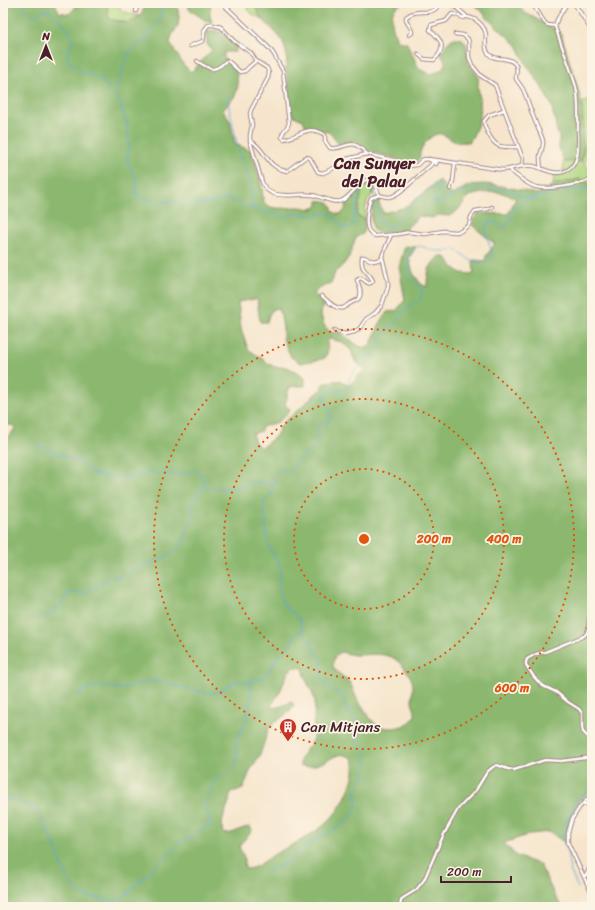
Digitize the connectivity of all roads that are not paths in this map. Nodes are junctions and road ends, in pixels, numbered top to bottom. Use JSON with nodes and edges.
{"nodes":[{"id":1,"x":138,"y":3,"type":"edge"},
{"id":2,"x":222,"y":3,"type":"edge"},
{"id":3,"x":441,"y":3,"type":"edge"},
{"id":4,"x":448,"y":3,"type":"edge"},
{"id":5,"x":532,"y":3,"type":"edge"},
{"id":6,"x":567,"y":3,"type":"edge"},
{"id":7,"x":574,"y":3,"type":"edge"},
{"id":8,"x":136,"y":11,"type":"dead end"},
{"id":9,"x":466,"y":17,"type":"junction"},
{"id":10,"x":555,"y":26,"type":"junction"},
{"id":11,"x":592,"y":31,"type":"edge"},
{"id":12,"x":455,"y":34,"type":"dead end"},
{"id":13,"x":409,"y":35,"type":"dead end"},
{"id":14,"x":190,"y":46,"type":"dead end"},
{"id":15,"x":418,"y":54,"type":"dead end"},
{"id":16,"x":198,"y":61,"type":"dead end"},
{"id":17,"x":256,"y":61,"type":"junction"},
{"id":18,"x":504,"y":110,"type":"junction"},
{"id":19,"x":250,"y":141,"type":"junction"},
{"id":20,"x":518,"y":148,"type":"junction"},
{"id":21,"x":367,"y":154,"type":"junction"},
{"id":22,"x":435,"y":162,"type":"junction"},
{"id":23,"x":455,"y":163,"type":"junction"},
{"id":24,"x":522,"y":166,"type":"junction"},
{"id":25,"x":541,"y":168,"type":"junction"},
{"id":26,"x":510,"y":169,"type":"junction"},
{"id":27,"x":592,"y":179,"type":"edge"},
{"id":28,"x":450,"y":189,"type":"dead end"},
{"id":29,"x":379,"y":195,"type":"junction"},
{"id":30,"x":492,"y":207,"type":"dead end"},
{"id":31,"x":391,"y":235,"type":"junction"},
{"id":32,"x":382,"y":259,"type":"junction"},
{"id":33,"x":322,"y":296,"type":"dead end"},
{"id":34,"x":334,"y":330,"type":"dead end"},
{"id":35,"x":592,"y":616,"type":"edge"},
{"id":36,"x":592,"y":741,"type":"edge"},
{"id":37,"x":592,"y":758,"type":"edge"},
{"id":38,"x":592,"y":794,"type":"edge"},
{"id":39,"x":583,"y":804,"type":"junction"},
{"id":40,"x":592,"y":807,"type":"edge"},
{"id":41,"x":592,"y":861,"type":"edge"},
{"id":42,"x":584,"y":876,"type":"junction"},
{"id":43,"x":592,"y":894,"type":"edge"},
{"id":44,"x":400,"y":907,"type":"edge"}],
"edges":[{"from":1,"to":8,"type":"street"},
{"from":2,"to":21,"type":"street"},
{"from":3,"to":13,"type":"street"},
{"from":4,"to":9,"type":"street"},
{"from":5,"to":10,"type":"street"},
{"from":6,"to":10,"type":"street"},
{"from":7,"to":11,"type":"street"},
{"from":9,"to":15,"type":"street"},
{"from":9,"to":25,"type":"street"},
{"from":10,"to":25,"type":"street"},
{"from":12,"to":18,"type":"street"},
{"from":14,"to":17,"type":"street"},
{"from":16,"to":17,"type":"street"},
{"from":17,"to":19,"type":"street"},
{"from":18,"to":20,"type":"street"},
{"from":18,"to":20,"type":"street"},
{"from":19,"to":21,"type":"street"},
{"from":19,"to":29,"type":"street"},
{"from":20,"to":24,"type":"street"},
{"from":21,"to":22,"type":"street"},
{"from":22,"to":23,"type":"street"},
{"from":22,"to":29,"type":"street"},
{"from":23,"to":26,"type":"street"},
{"from":23,"to":28,"type":"street"},
{"from":24,"to":25,"type":"street"},
{"from":24,"to":26,"type":"street"},
{"from":26,"to":27,"type":"street"},
{"from":29,"to":31,"type":"street"},
{"from":30,"to":31,"type":"street"},
{"from":31,"to":32,"type":"street"},
{"from":32,"to":33,"type":"street"},
{"from":32,"to":34,"type":"street"},
{"from":35,"to":36,"type":"street"},
{"from":37,"to":44,"type":"street"},
{"from":38,"to":39,"type":"street"},
{"from":39,"to":40,"type":"street"},
{"from":39,"to":42,"type":"street"},
{"from":41,"to":42,"type":"street"},
{"from":42,"to":43,"type":"street"}]}
